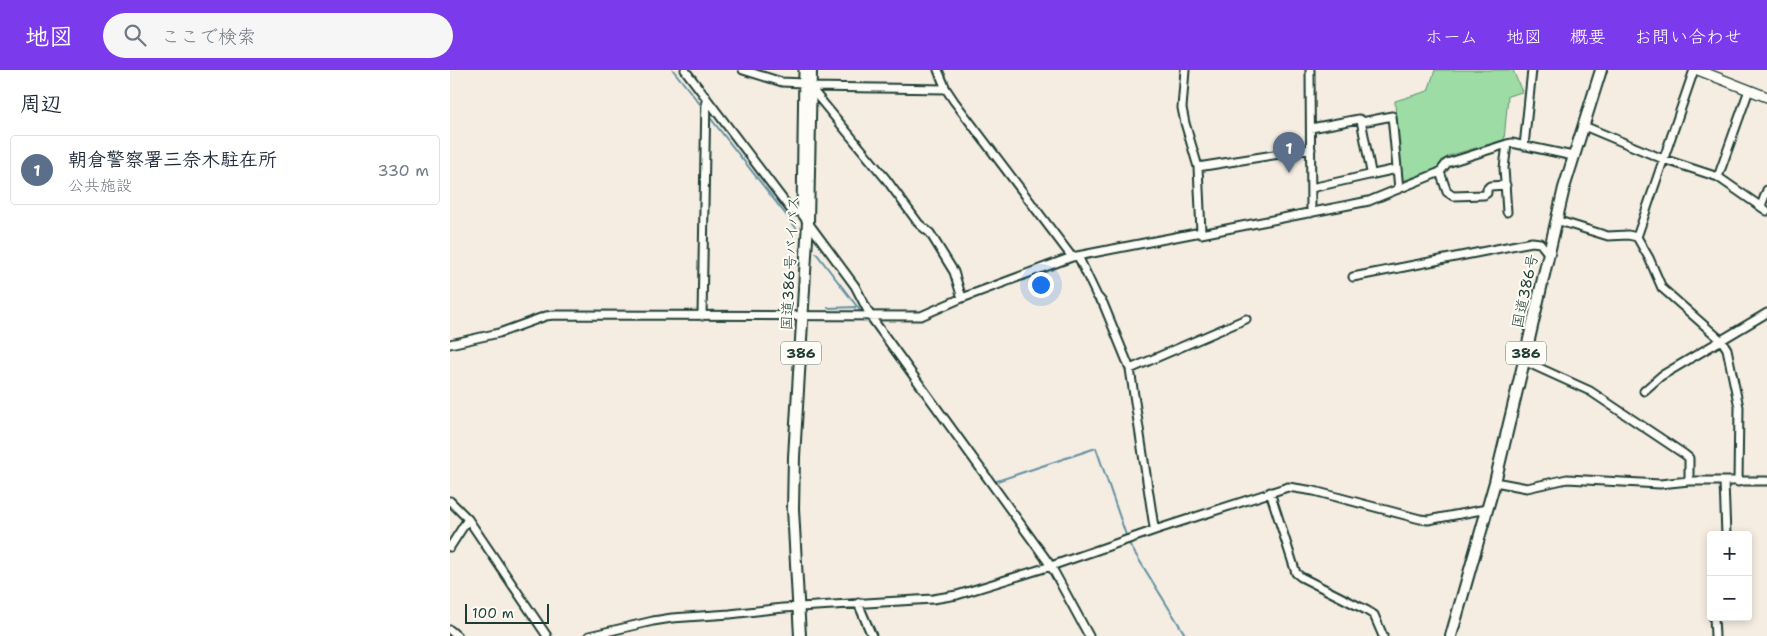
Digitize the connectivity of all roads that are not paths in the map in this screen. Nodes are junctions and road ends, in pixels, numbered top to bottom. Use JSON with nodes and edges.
{"nodes":[{"id":1,"x":686,"y":70,"type":"edge"},
{"id":2,"x":743,"y":70,"type":"edge"},
{"id":3,"x":803,"y":70,"type":"edge"},
{"id":4,"x":811,"y":70,"type":"edge"},
{"id":5,"x":938,"y":70,"type":"edge"},
{"id":6,"x":1185,"y":70,"type":"edge"},
{"id":7,"x":1310,"y":70,"type":"edge"},
{"id":8,"x":1532,"y":70,"type":"edge"},
{"id":9,"x":1601,"y":70,"type":"edge"},
{"id":10,"x":1696,"y":70,"type":"edge"},
{"id":11,"x":807,"y":85,"type":"junction"},
{"id":12,"x":946,"y":90,"type":"junction"},
{"id":13,"x":1749,"y":90,"type":"junction"},
{"id":14,"x":706,"y":97,"type":"junction"},
{"id":15,"x":1767,"y":98,"type":"edge"},
{"id":16,"x":1362,"y":122,"type":"junction"},
{"id":17,"x":1584,"y":126,"type":"junction"},
{"id":18,"x":1311,"y":128,"type":"junction"},
{"id":19,"x":1506,"y":144,"type":"junction"},
{"id":20,"x":1524,"y":146,"type":"junction"},
{"id":21,"x":1311,"y":149,"type":"junction"},
{"id":22,"x":1573,"y":156,"type":"junction"},
{"id":23,"x":1663,"y":159,"type":"junction"},
{"id":24,"x":1198,"y":167,"type":"junction"},
{"id":25,"x":1397,"y":170,"type":"junction"},
{"id":26,"x":1440,"y":172,"type":"junction"},
{"id":27,"x":1369,"y":175,"type":"junction"},
{"id":28,"x":1718,"y":178,"type":"junction"},
{"id":29,"x":1506,"y":185,"type":"junction"},
{"id":30,"x":1311,"y":188,"type":"junction"},
{"id":31,"x":1399,"y":189,"type":"junction"},
{"id":32,"x":1767,"y":190,"type":"edge"},
{"id":33,"x":1764,"y":209,"type":"edge"},
{"id":34,"x":1507,"y":212,"type":"dead end"},
{"id":35,"x":801,"y":213,"type":"junction"},
{"id":36,"x":1311,"y":213,"type":"junction"},
{"id":37,"x":1556,"y":220,"type":"junction"},
{"id":38,"x":808,"y":222,"type":"junction"},
{"id":39,"x":1201,"y":232,"type":"junction"},
{"id":40,"x":1637,"y":237,"type":"junction"},
{"id":41,"x":1548,"y":253,"type":"junction"},
{"id":42,"x":1075,"y":257,"type":"junction"},
{"id":43,"x":1353,"y":277,"type":"dead end"},
{"id":44,"x":962,"y":298,"type":"junction"},
{"id":45,"x":1767,"y":313,"type":"edge"},
{"id":46,"x":702,"y":314,"type":"junction"},
{"id":47,"x":803,"y":317,"type":"junction"},
{"id":48,"x":871,"y":317,"type":"junction"},
{"id":49,"x":1246,"y":319,"type":"dead end"},
{"id":50,"x":1722,"y":341,"type":"junction"},
{"id":51,"x":450,"y":344,"type":"edge"},
{"id":52,"x":1524,"y":361,"type":"junction"},
{"id":53,"x":1130,"y":368,"type":"junction"},
{"id":54,"x":1644,"y":391,"type":"dead end"},
{"id":55,"x":1688,"y":481,"type":"junction"},
{"id":56,"x":1767,"y":481,"type":"edge"},
{"id":57,"x":1495,"y":482,"type":"junction"},
{"id":58,"x":1724,"y":482,"type":"junction"},
{"id":59,"x":1738,"y":482,"type":"junction"},
{"id":60,"x":1270,"y":492,"type":"junction"},
{"id":61,"x":450,"y":502,"type":"edge"},
{"id":62,"x":1487,"y":509,"type":"junction"},
{"id":63,"x":468,"y":519,"type":"junction"},
{"id":64,"x":1158,"y":529,"type":"junction"},
{"id":65,"x":1726,"y":531,"type":"edge"},
{"id":66,"x":450,"y":547,"type":"edge"},
{"id":67,"x":1051,"y":566,"type":"junction"},
{"id":68,"x":858,"y":603,"type":"junction"},
{"id":69,"x":797,"y":608,"type":"junction"},
{"id":70,"x":1714,"y":621,"type":"edge"},
{"id":71,"x":450,"y":630,"type":"edge"},
{"id":72,"x":457,"y":636,"type":"edge"},
{"id":73,"x":547,"y":636,"type":"edge"},
{"id":74,"x":589,"y":636,"type":"edge"},
{"id":75,"x":800,"y":636,"type":"edge"},
{"id":76,"x":872,"y":636,"type":"edge"},
{"id":77,"x":1089,"y":636,"type":"edge"},
{"id":78,"x":1383,"y":636,"type":"edge"},
{"id":79,"x":1451,"y":636,"type":"edge"},
{"id":80,"x":1715,"y":636,"type":"edge"}],
"edges":[{"from":1,"to":14,"type":"street"},
{"from":2,"to":11,"type":"street"},
{"from":3,"to":11,"type":"street"},
{"from":4,"to":11,"type":"highway","name":"国道386号バイパス","number":"386"},
{"from":5,"to":12,"type":"street"},
{"from":6,"to":24,"type":"street"},
{"from":7,"to":18,"type":"street"},
{"from":8,"to":20,"type":"street"},
{"from":9,"to":17,"type":"highway","name":"国道386号","number":"386"},
{"from":10,"to":13,"type":"main road"},
{"from":10,"to":23,"type":"street"},
{"from":11,"to":12,"type":"street"},
{"from":11,"to":35,"type":"street"},
{"from":11,"to":38,"type":"highway","name":"国道386号バイパス","number":"386"},
{"from":11,"to":44,"type":"street"},
{"from":12,"to":42,"type":"street"},
{"from":13,"to":15,"type":"main road"},
{"from":13,"to":28,"type":"street"},
{"from":14,"to":35,"type":"street"},
{"from":14,"to":46,"type":"street"},
{"from":16,"to":18,"type":"street"},
{"from":16,"to":25,"type":"street"},
{"from":16,"to":27,"type":"street"},
{"from":17,"to":22,"type":"highway","name":"国道386号","number":"386"},
{"from":17,"to":23,"type":"street"},
{"from":18,"to":21,"type":"street"},
{"from":19,"to":20,"type":"street"},
{"from":19,"to":26,"type":"street"},
{"from":19,"to":29,"type":"street"},
{"from":20,"to":22,"type":"street"},
{"from":21,"to":24,"type":"street"},
{"from":21,"to":30,"type":"street"},
{"from":22,"to":37,"type":"highway","name":"国道386号","number":"386"},
{"from":23,"to":28,"type":"street"},
{"from":23,"to":40,"type":"street"},
{"from":24,"to":39,"type":"street"},
{"from":25,"to":27,"type":"street"},
{"from":25,"to":31,"type":"street"},
{"from":26,"to":29,"type":"street"},
{"from":26,"to":31,"type":"street"},
{"from":27,"to":30,"type":"street"},
{"from":28,"to":33,"type":"street"},
{"from":29,"to":34,"type":"street"},
{"from":30,"to":36,"type":"street"},
{"from":31,"to":36,"type":"street"},
{"from":32,"to":33,"type":"street"},
{"from":35,"to":38,"type":"street"},
{"from":36,"to":39,"type":"street"},
{"from":37,"to":40,"type":"street"},
{"from":37,"to":41,"type":"highway","name":"国道386号","number":"386"},
{"from":38,"to":47,"type":"highway","name":"国道386号バイパス","number":"386"},
{"from":38,"to":48,"type":"street"},
{"from":39,"to":42,"type":"street"},
{"from":40,"to":50,"type":"street"},
{"from":41,"to":43,"type":"street"},
{"from":41,"to":52,"type":"highway","name":"国道386号","number":"386"},
{"from":42,"to":44,"type":"street"},
{"from":42,"to":53,"type":"street"},
{"from":44,"to":48,"type":"street"},
{"from":45,"to":50,"type":"street"},
{"from":46,"to":47,"type":"street"},
{"from":46,"to":51,"type":"street"},
{"from":47,"to":48,"type":"street"},
{"from":47,"to":69,"type":"highway","name":"国道386号バイパス","number":"386"},
{"from":48,"to":67,"type":"street"},
{"from":49,"to":53,"type":"street"},
{"from":50,"to":54,"type":"street"},
{"from":50,"to":59,"type":"street"},
{"from":52,"to":55,"type":"street"},
{"from":52,"to":57,"type":"highway","name":"国道386号","number":"386"},
{"from":53,"to":64,"type":"street"},
{"from":55,"to":57,"type":"street"},
{"from":55,"to":58,"type":"street"},
{"from":56,"to":59,"type":"street"},
{"from":57,"to":62,"type":"highway","name":"国道386号","number":"386"},
{"from":58,"to":59,"type":"street"},
{"from":58,"to":65,"type":"street"},
{"from":60,"to":62,"type":"street"},
{"from":60,"to":64,"type":"street"},
{"from":60,"to":78,"type":"street"},
{"from":61,"to":63,"type":"street"},
{"from":62,"to":79,"type":"highway","name":"国道386号","number":"386"},
{"from":63,"to":66,"type":"street"},
{"from":63,"to":73,"type":"street"},
{"from":64,"to":67,"type":"street"},
{"from":67,"to":68,"type":"street"},
{"from":67,"to":77,"type":"street"},
{"from":68,"to":69,"type":"street"},
{"from":68,"to":76,"type":"street"},
{"from":69,"to":74,"type":"street"},
{"from":69,"to":75,"type":"highway","name":"国道386号バイパス","number":"386"},
{"from":70,"to":80,"type":"street"},
{"from":71,"to":72,"type":"street"}]}
